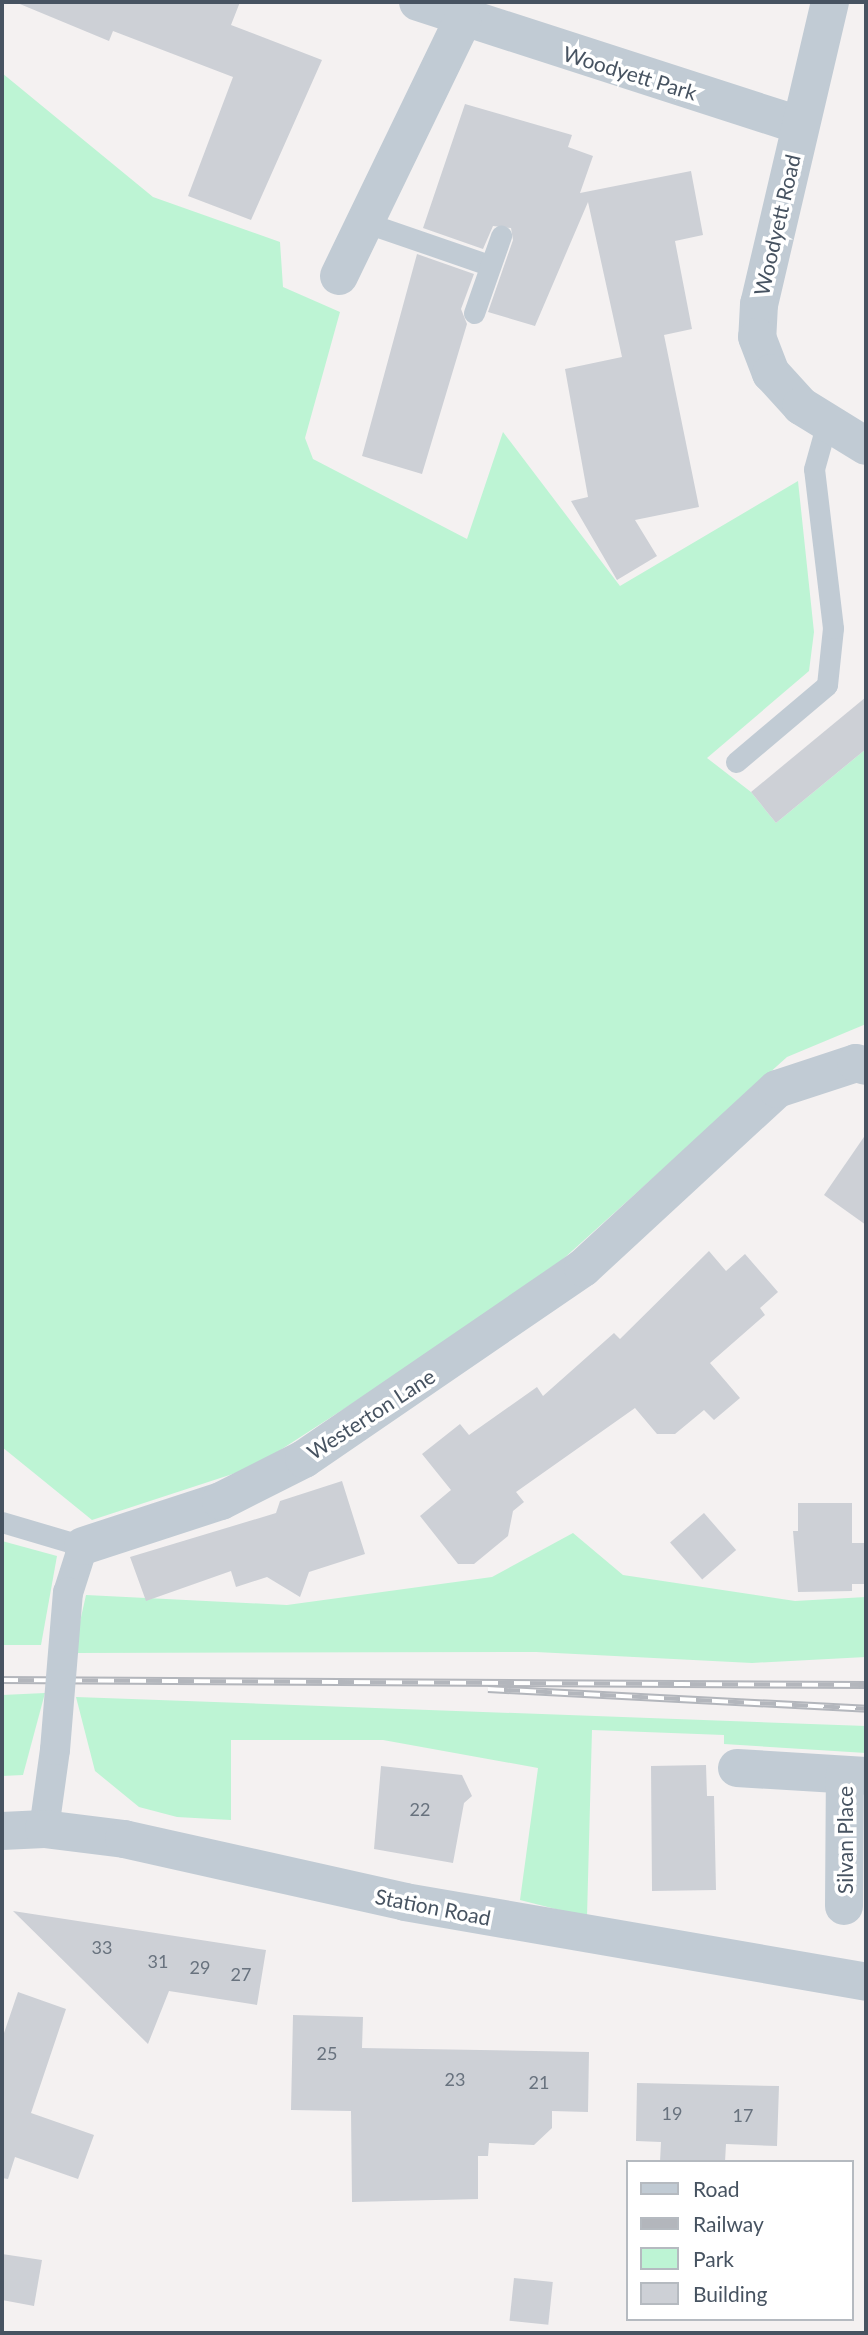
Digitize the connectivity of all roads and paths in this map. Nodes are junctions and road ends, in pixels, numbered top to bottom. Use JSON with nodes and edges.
{"nodes":[{"id":1,"x":418,"y":2,"type":"edge"},
{"id":2,"x":830,"y":2,"type":"edge"},
{"id":3,"x":462,"y":21,"type":"junction"},
{"id":4,"x":799,"y":125,"type":"junction"},
{"id":5,"x":364,"y":222,"type":"junction"},
{"id":6,"x":500,"y":236,"type":"dead end"},
{"id":7,"x":489,"y":265,"type":"junction"},
{"id":8,"x":339,"y":276,"type":"dead end"},
{"id":9,"x":474,"y":313,"type":"dead end"},
{"id":10,"x":826,"y":426,"type":"junction"},
{"id":11,"x":866,"y":446,"type":"edge"},
{"id":12,"x":736,"y":762,"type":"dead end"},
{"id":13,"x":861,"y":1065,"type":"edge"},
{"id":14,"x":2,"y":1522,"type":"edge"},
{"id":15,"x":83,"y":1546,"type":"junction"},
{"id":16,"x":737,"y":1769,"type":"dead end"},
{"id":17,"x":856,"y":1775,"type":"edge"},
{"id":18,"x":44,"y":1829,"type":"junction"},
{"id":19,"x":2,"y":1831,"type":"edge"},
{"id":20,"x":844,"y":1906,"type":"dead end"},
{"id":21,"x":866,"y":1982,"type":"edge"}],
"edges":[{"from":1,"to":3,"type":"street","name":"Woodyett Park"},
{"from":2,"to":4,"type":"street","name":"Woodyett Road"},
{"from":3,"to":4,"type":"street","name":"Woodyett Park"},
{"from":3,"to":5,"type":"street"},
{"from":4,"to":10,"type":"street","name":"Woodyett Road"},
{"from":5,"to":7,"type":"lane"},
{"from":5,"to":8,"type":"street"},
{"from":6,"to":7,"type":"lane"},
{"from":7,"to":9,"type":"lane"},
{"from":10,"to":11,"type":"street","name":"Woodyett Road"},
{"from":10,"to":12,"type":"lane"},
{"from":13,"to":15,"type":"street","name":"Westerton Lane"},
{"from":14,"to":15,"type":"lane"},
{"from":15,"to":18,"type":"street","bridge":true},
{"from":16,"to":17,"type":"street","name":"Silvan Place"},
{"from":17,"to":20,"type":"street","name":"Silvan Place"},
{"from":18,"to":19,"type":"street","name":"Station Road"},
{"from":18,"to":21,"type":"street","name":"Station Road"}]}
